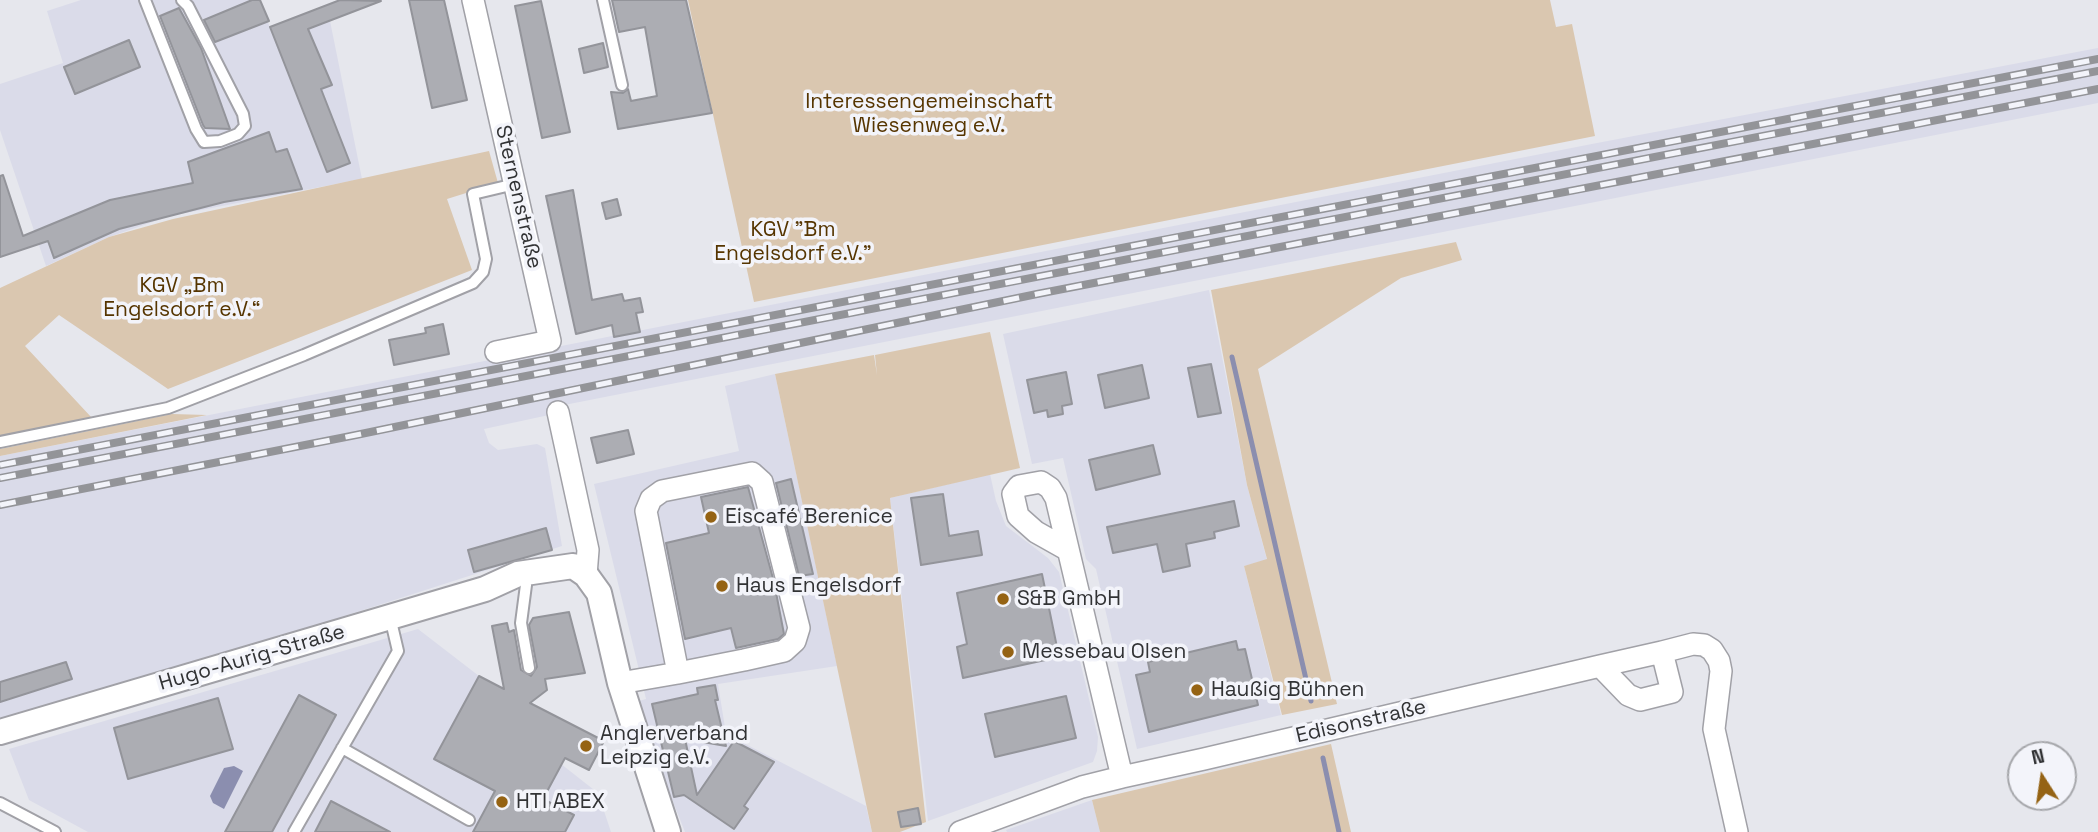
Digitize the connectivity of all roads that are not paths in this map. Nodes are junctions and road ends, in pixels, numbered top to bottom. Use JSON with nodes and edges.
{"nodes":[{"id":1,"x":145,"y":0,"type":"edge"},
{"id":2,"x":182,"y":0,"type":"edge"},
{"id":3,"x":473,"y":0,"type":"edge"},
{"id":4,"x":603,"y":0,"type":"edge"},
{"id":5,"x":622,"y":85,"type":"dead end"},
{"id":6,"x":515,"y":184,"type":"junction"},
{"id":7,"x":496,"y":352,"type":"dead end"},
{"id":8,"x":558,"y":412,"type":"dead end"},
{"id":9,"x":0,"y":442,"type":"edge"},
{"id":10,"x":1068,"y":550,"type":"dead end"},
{"id":11,"x":586,"y":575,"type":"junction"},
{"id":12,"x":514,"y":584,"type":"junction"},
{"id":13,"x":390,"y":617,"type":"junction"},
{"id":14,"x":1662,"y":652,"type":"junction"},
{"id":15,"x":1600,"y":666,"type":"junction"},
{"id":16,"x":529,"y":668,"type":"dead end"},
{"id":17,"x":678,"y":673,"type":"junction"},
{"id":18,"x":620,"y":683,"type":"junction"},
{"id":19,"x":0,"y":732,"type":"edge"},
{"id":20,"x":342,"y":748,"type":"junction"},
{"id":21,"x":1122,"y":777,"type":"junction"},
{"id":22,"x":0,"y":803,"type":"edge"},
{"id":23,"x":469,"y":820,"type":"dead end"},
{"id":24,"x":55,"y":832,"type":"edge"},
{"id":25,"x":294,"y":832,"type":"edge"},
{"id":26,"x":667,"y":832,"type":"edge"},
{"id":27,"x":960,"y":832,"type":"edge"},
{"id":28,"x":1737,"y":832,"type":"edge"}],
"edges":[{"from":1,"to":2,"type":"lane"},
{"from":3,"to":6,"type":"street","name":"Sternenstraße"},
{"from":4,"to":5,"type":"lane"},
{"from":6,"to":7,"type":"street","name":"Sternenstraße"},
{"from":6,"to":9,"type":"lane"},
{"from":8,"to":11,"type":"street"},
{"from":10,"to":21,"type":"street"},
{"from":11,"to":12,"type":"street","name":"Hugo-Aurig-Straße"},
{"from":11,"to":18,"type":"street"},
{"from":12,"to":13,"type":"street","name":"Hugo-Aurig-Straße"},
{"from":12,"to":16,"type":"lane"},
{"from":13,"to":19,"type":"street","name":"Hugo-Aurig-Straße"},
{"from":13,"to":20,"type":"lane"},
{"from":14,"to":15,"type":"street","name":"Edisonstraße"},
{"from":14,"to":15,"type":"street"},
{"from":14,"to":28,"type":"street","name":"Edisonstraße"},
{"from":15,"to":21,"type":"street","name":"Edisonstraße"},
{"from":17,"to":17,"type":"street"},
{"from":17,"to":18,"type":"street"},
{"from":18,"to":26,"type":"street"},
{"from":20,"to":23,"type":"lane"},
{"from":20,"to":25,"type":"lane"},
{"from":21,"to":27,"type":"street","name":"Edisonstraße"},
{"from":22,"to":24,"type":"lane"}]}
